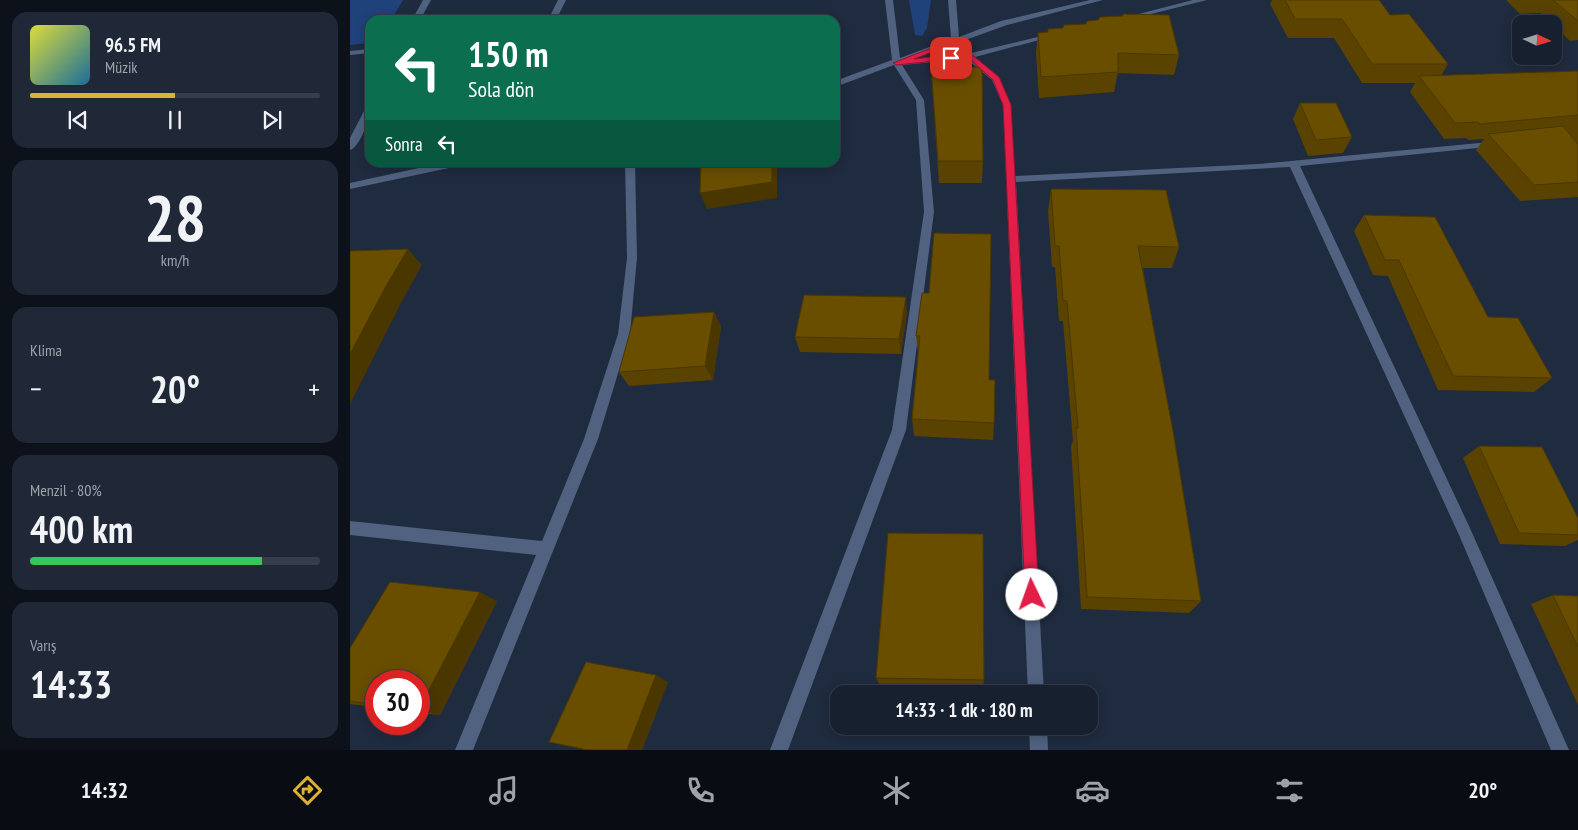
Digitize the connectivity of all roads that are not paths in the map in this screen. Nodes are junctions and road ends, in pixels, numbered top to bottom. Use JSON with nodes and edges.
{"nodes":[{"id":1,"x":427,"y":0,"type":"edge"},
{"id":2,"x":562,"y":0,"type":"edge"},
{"id":3,"x":889,"y":0,"type":"edge"},
{"id":4,"x":952,"y":0,"type":"edge"},
{"id":5,"x":1099,"y":0,"type":"edge"},
{"id":6,"x":1203,"y":0,"type":"edge"},
{"id":7,"x":419,"y":15,"type":"edge"},
{"id":8,"x":554,"y":15,"type":"edge"},
{"id":9,"x":1117,"y":20,"type":"edge"},
{"id":10,"x":1059,"y":33,"type":"edge"},
{"id":11,"x":955,"y":41,"type":"junction"},
{"id":12,"x":365,"y":52,"type":"edge"},
{"id":13,"x":350,"y":53,"type":"edge"},
{"id":14,"x":969,"y":56,"type":"junction"},
{"id":15,"x":897,"y":63,"type":"junction"},
{"id":16,"x":840,"y":82,"type":"edge"},
{"id":17,"x":365,"y":118,"type":"edge"},
{"id":18,"x":1505,"y":142,"type":"edge"},
{"id":19,"x":350,"y":147,"type":"edge"},
{"id":20,"x":1294,"y":164,"type":"junction"},
{"id":21,"x":439,"y":167,"type":"edge"},
{"id":22,"x":630,"y":167,"type":"edge"},
{"id":23,"x":1011,"y":179,"type":"junction"},
{"id":24,"x":350,"y":186,"type":"edge"},
{"id":25,"x":350,"y":528,"type":"edge"},
{"id":26,"x":546,"y":549,"type":"junction"},
{"id":27,"x":1036,"y":685,"type":"edge"},
{"id":28,"x":1038,"y":735,"type":"edge"},
{"id":29,"x":464,"y":750,"type":"edge"},
{"id":30,"x":779,"y":750,"type":"edge"},
{"id":31,"x":1039,"y":750,"type":"edge"},
{"id":32,"x":1560,"y":750,"type":"edge"}],
"edges":[{"from":1,"to":7,"type":"street"},
{"from":2,"to":8,"type":"street"},
{"from":3,"to":15,"type":"street"},
{"from":4,"to":11,"type":"street"},
{"from":5,"to":11,"type":"street"},
{"from":6,"to":9,"type":"street"},
{"from":10,"to":14,"type":"street"},
{"from":11,"to":14,"type":"street"},
{"from":11,"to":15,"type":"street"},
{"from":12,"to":13,"type":"street"},
{"from":14,"to":15,"type":"street"},
{"from":14,"to":23,"type":"street"},
{"from":15,"to":16,"type":"street"},
{"from":15,"to":30,"type":"street"},
{"from":17,"to":19,"type":"street"},
{"from":18,"to":20,"type":"street"},
{"from":20,"to":23,"type":"street"},
{"from":20,"to":32,"type":"street"},
{"from":21,"to":24,"type":"street"},
{"from":22,"to":26,"type":"street"},
{"from":23,"to":27,"type":"street"},
{"from":25,"to":26,"type":"street"},
{"from":26,"to":29,"type":"street"},
{"from":28,"to":31,"type":"street"}]}
